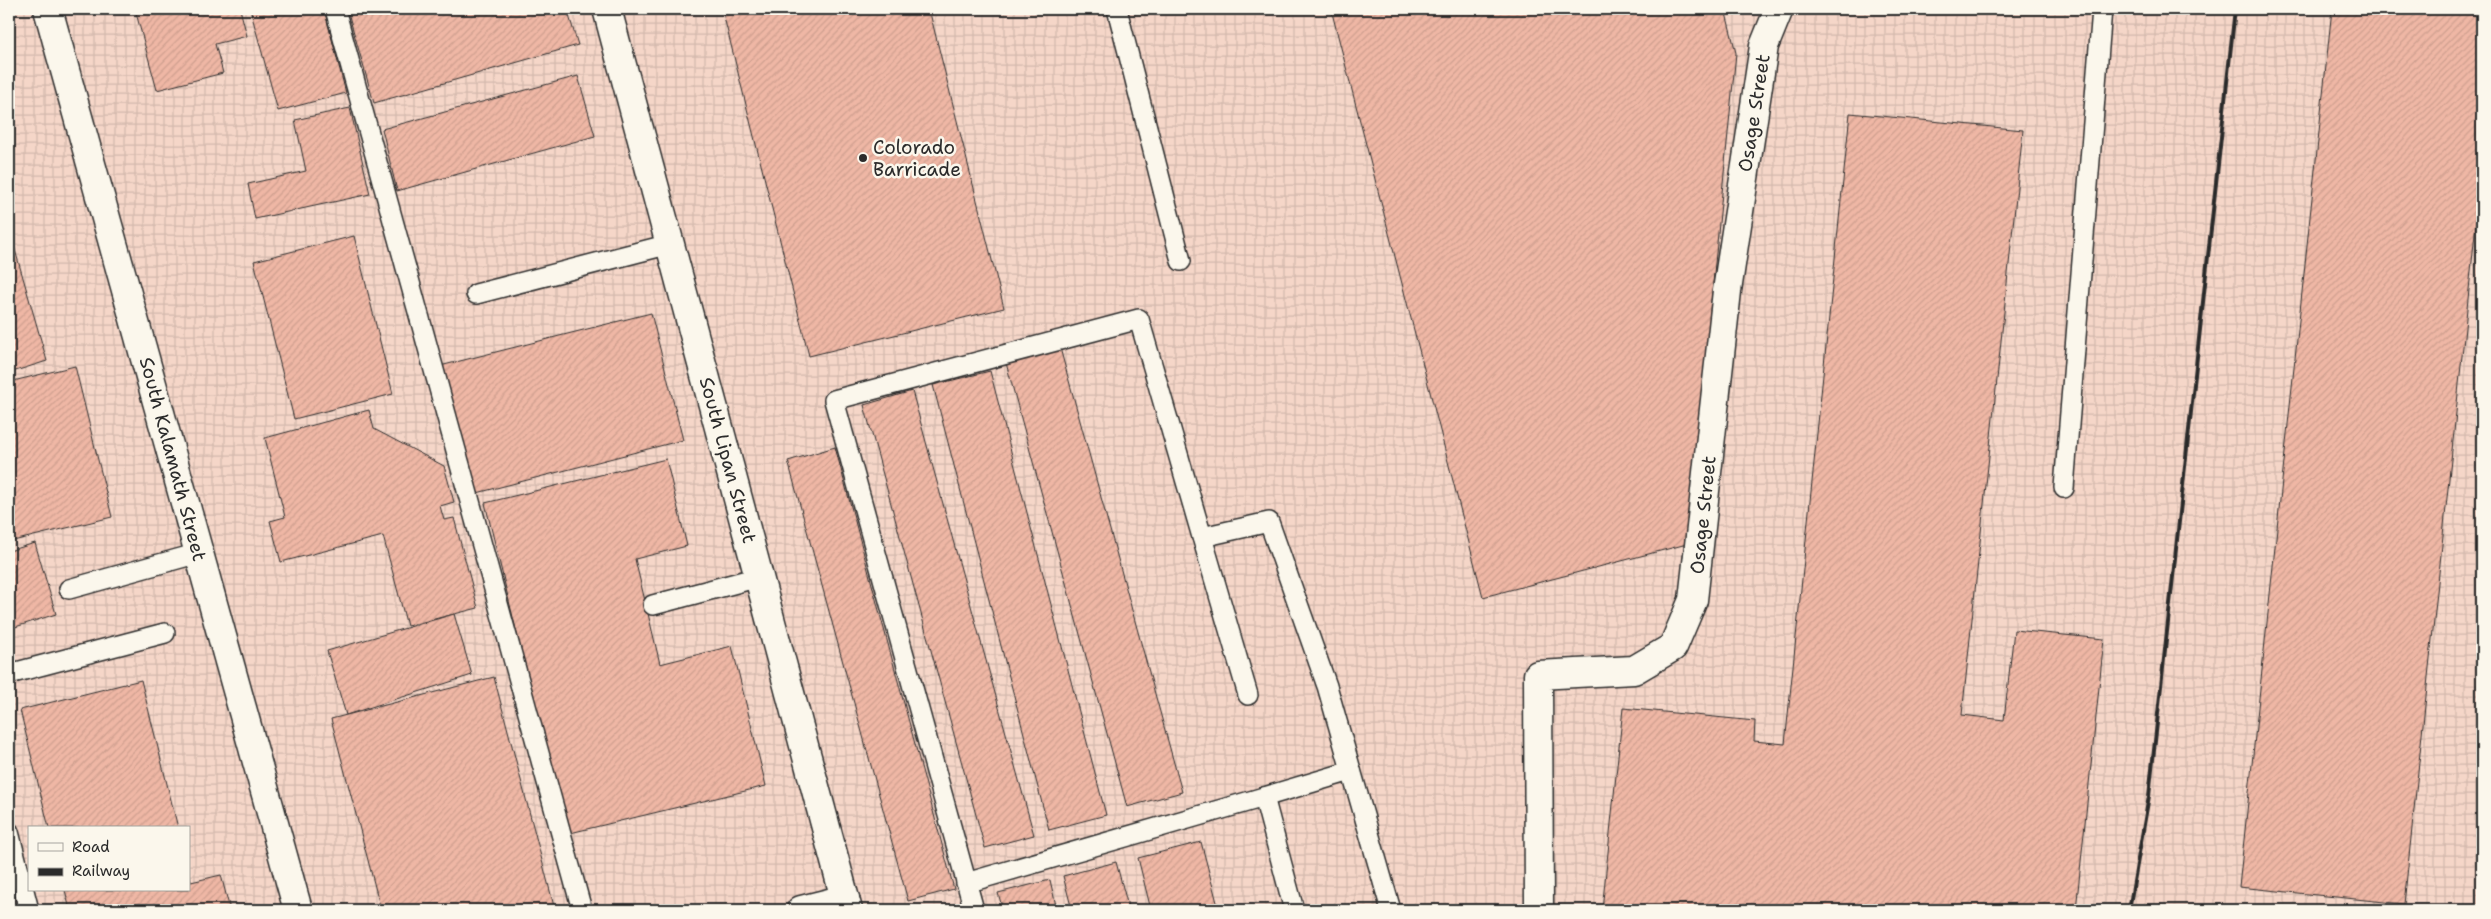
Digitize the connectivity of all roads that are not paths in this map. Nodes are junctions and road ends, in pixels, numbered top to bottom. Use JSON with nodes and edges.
{"nodes":[{"id":1,"x":48,"y":9,"type":"edge"},
{"id":2,"x":335,"y":9,"type":"edge"},
{"id":3,"x":607,"y":9,"type":"edge"},
{"id":4,"x":1117,"y":9,"type":"edge"},
{"id":5,"x":1779,"y":9,"type":"edge"},
{"id":6,"x":2102,"y":9,"type":"edge"},
{"id":7,"x":670,"y":244,"type":"junction"},
{"id":8,"x":1181,"y":261,"type":"dead end"},
{"id":9,"x":476,"y":294,"type":"dead end"},
{"id":10,"x":2064,"y":488,"type":"dead end"},
{"id":11,"x":1202,"y":537,"type":"junction"},
{"id":12,"x":199,"y":553,"type":"junction"},
{"id":13,"x":759,"y":577,"type":"junction"},
{"id":14,"x":69,"y":589,"type":"dead end"},
{"id":15,"x":653,"y":605,"type":"dead end"},
{"id":16,"x":165,"y":633,"type":"dead end"},
{"id":17,"x":9,"y":674,"type":"edge"},
{"id":18,"x":1248,"y":695,"type":"dead end"},
{"id":19,"x":1351,"y":771,"type":"junction"},
{"id":20,"x":1264,"y":797,"type":"junction"},
{"id":21,"x":9,"y":832,"type":"edge"},
{"id":22,"x":966,"y":883,"type":"junction"},
{"id":23,"x":847,"y":904,"type":"edge"},
{"id":24,"x":29,"y":910,"type":"edge"},
{"id":25,"x":298,"y":910,"type":"edge"},
{"id":26,"x":582,"y":910,"type":"edge"},
{"id":27,"x":800,"y":910,"type":"edge"},
{"id":28,"x":974,"y":910,"type":"edge"},
{"id":29,"x":1294,"y":910,"type":"edge"},
{"id":30,"x":1391,"y":910,"type":"edge"},
{"id":31,"x":1539,"y":910,"type":"edge"}],
"edges":[{"from":1,"to":12,"type":"street","name":"South Kalamath Street"},
{"from":2,"to":26,"type":"lane"},
{"from":3,"to":7,"type":"street","name":"South Lipan Street"},
{"from":4,"to":8,"type":"lane"},
{"from":5,"to":31,"type":"street","name":"Osage Street"},
{"from":6,"to":10,"type":"lane"},
{"from":7,"to":9,"type":"lane"},
{"from":7,"to":13,"type":"street","name":"South Lipan Street"},
{"from":11,"to":18,"type":"lane"},
{"from":11,"to":19,"type":"lane"},
{"from":11,"to":22,"type":"lane"},
{"from":12,"to":14,"type":"lane"},
{"from":12,"to":25,"type":"street","name":"South Kalamath Street"},
{"from":13,"to":15,"type":"lane"},
{"from":13,"to":23,"type":"street","name":"South Lipan Street"},
{"from":16,"to":17,"type":"lane"},
{"from":19,"to":20,"type":"lane"},
{"from":19,"to":30,"type":"lane"},
{"from":20,"to":22,"type":"lane"},
{"from":20,"to":29,"type":"lane"},
{"from":21,"to":24,"type":"lane"},
{"from":22,"to":28,"type":"lane"},
{"from":23,"to":27,"type":"street"}]}
